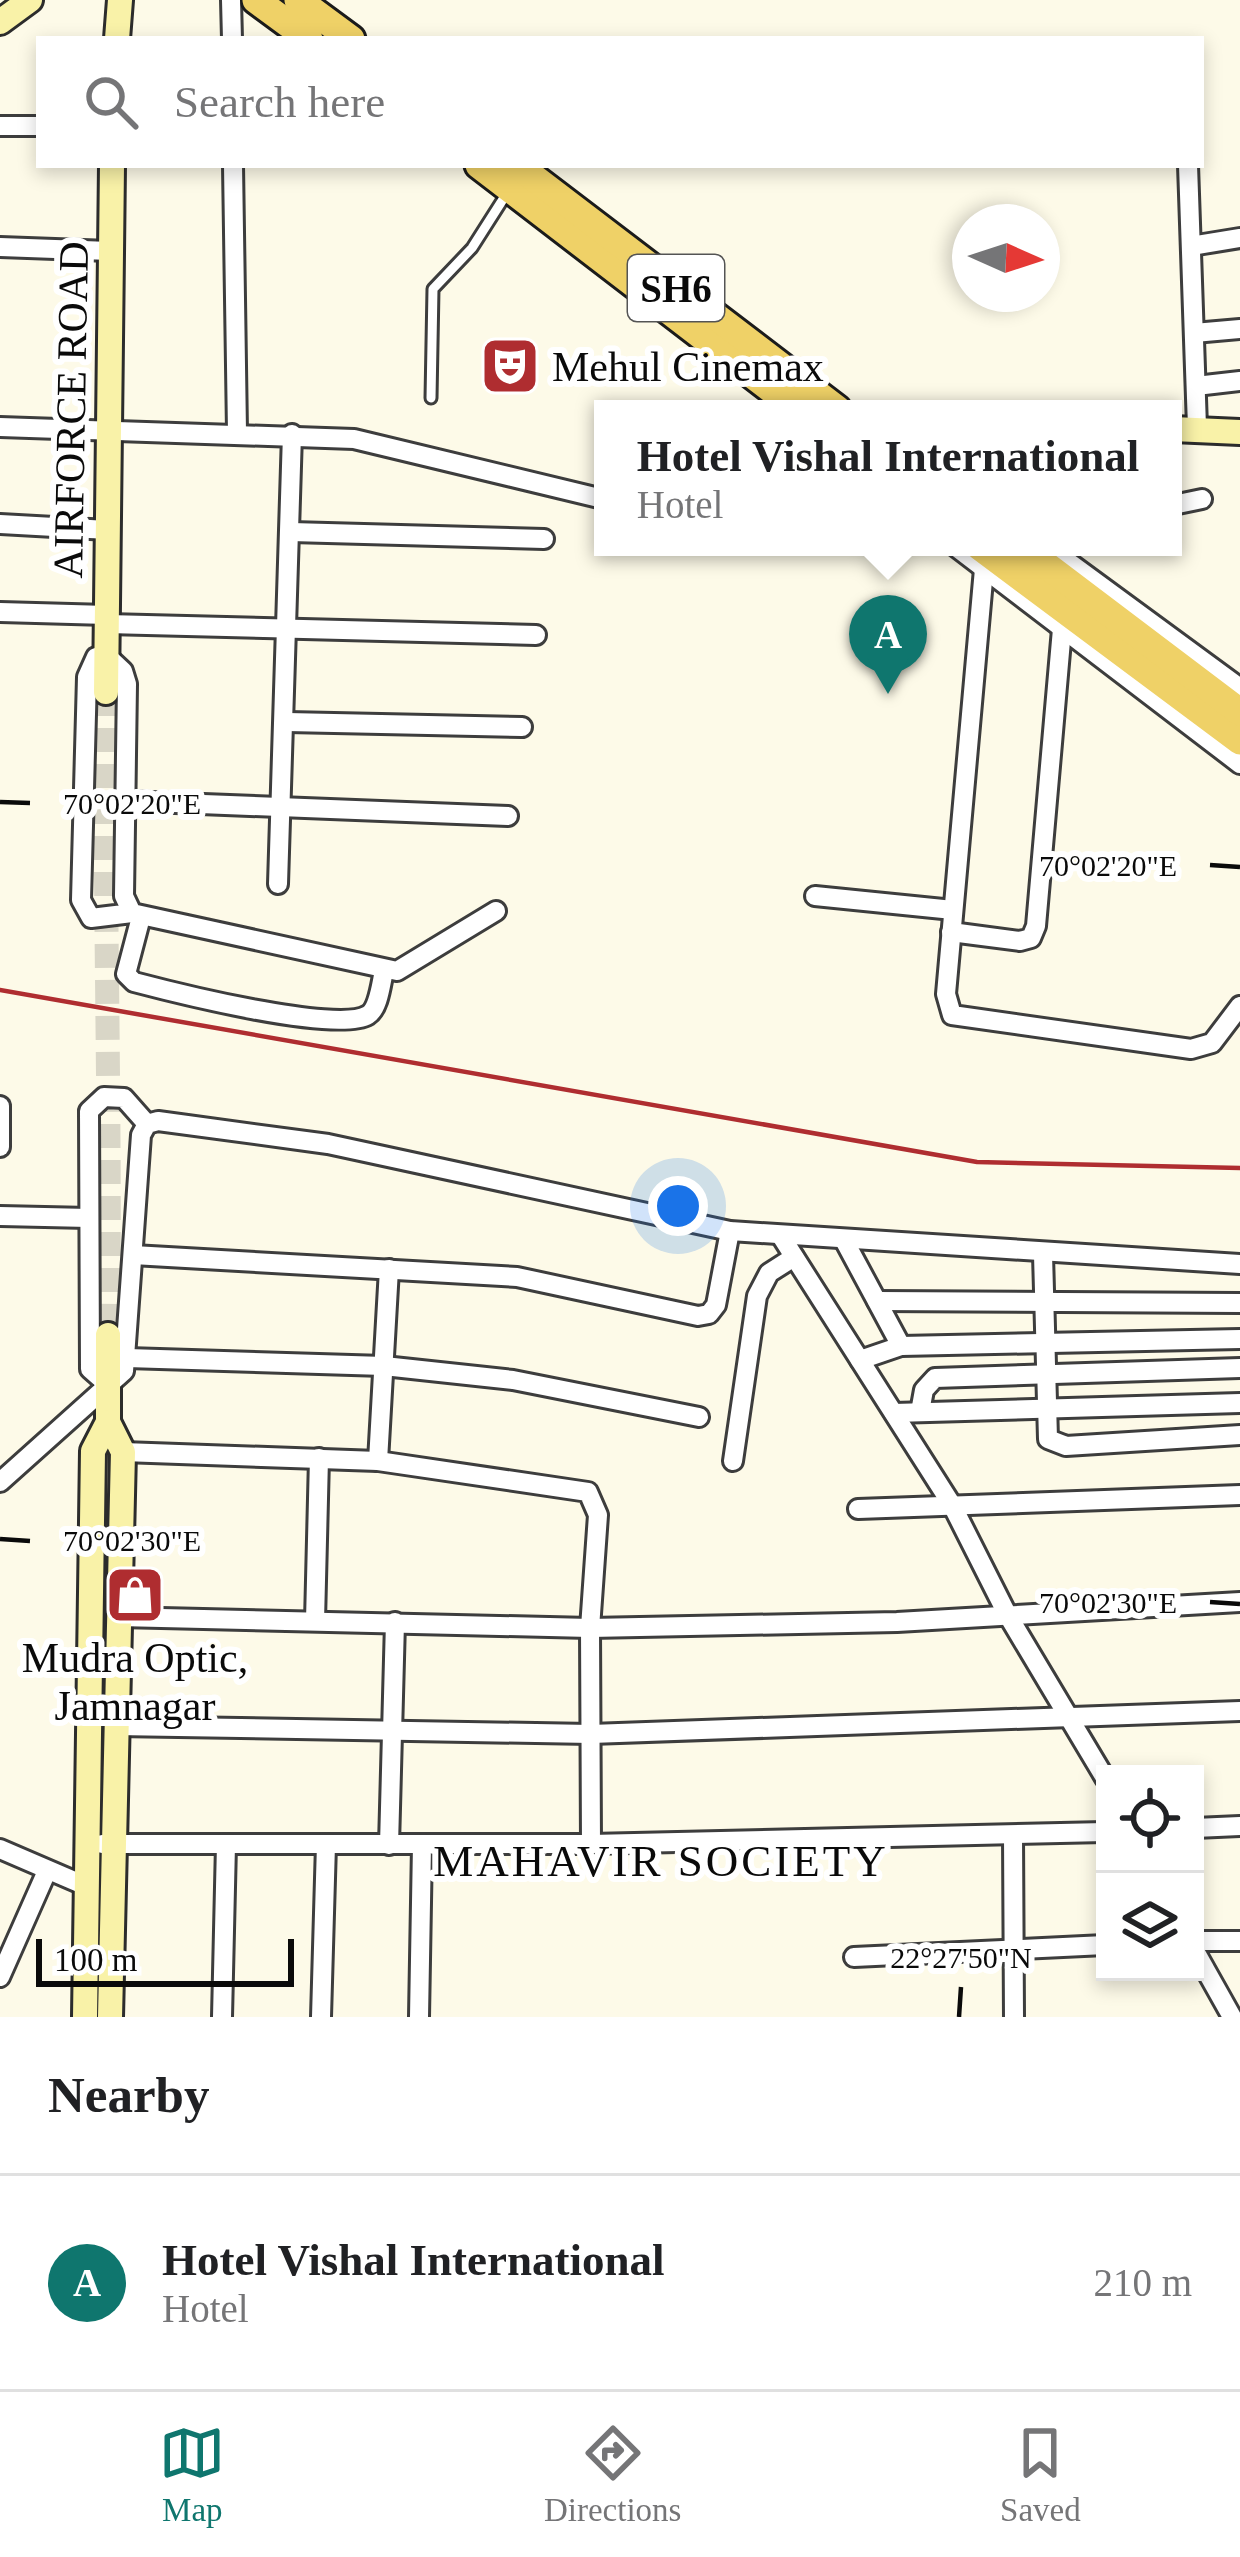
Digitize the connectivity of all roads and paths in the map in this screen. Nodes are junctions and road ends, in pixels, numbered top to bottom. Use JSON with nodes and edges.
{"nodes":[{"id":1,"x":30,"y":0,"type":"edge"},
{"id":2,"x":120,"y":0,"type":"edge"},
{"id":3,"x":231,"y":0,"type":"edge"},
{"id":4,"x":256,"y":0,"type":"edge"},
{"id":5,"x":298,"y":0,"type":"edge"},
{"id":6,"x":0,"y":22,"type":"edge"},
{"id":7,"x":117,"y":36,"type":"edge"},
{"id":8,"x":232,"y":36,"type":"edge"},
{"id":9,"x":305,"y":36,"type":"edge"},
{"id":10,"x":347,"y":36,"type":"edge"},
{"id":11,"x":0,"y":126,"type":"edge"},
{"id":12,"x":36,"y":126,"type":"edge"},
{"id":13,"x":112,"y":168,"type":"edge"},
{"id":14,"x":233,"y":168,"type":"edge"},
{"id":15,"x":1188,"y":168,"type":"edge"},
{"id":16,"x":514,"y":177,"type":"edge"},
{"id":17,"x":1240,"y":238,"type":"edge"},
{"id":18,"x":1191,"y":246,"type":"junction"},
{"id":19,"x":0,"y":247,"type":"edge"},
{"id":20,"x":110,"y":251,"type":"junction"},
{"id":21,"x":1240,"y":329,"type":"edge"},
{"id":22,"x":1194,"y":333,"type":"junction"},
{"id":23,"x":1240,"y":381,"type":"edge"},
{"id":24,"x":1196,"y":386,"type":"junction"},
{"id":25,"x":431,"y":398,"type":"dead end"},
{"id":26,"x":786,"y":400,"type":"edge"},
{"id":27,"x":824,"y":400,"type":"edge"},
{"id":28,"x":0,"y":427,"type":"edge"},
{"id":29,"x":112,"y":428,"type":"junction"},
{"id":30,"x":1185,"y":428,"type":"edge"},
{"id":31,"x":237,"y":432,"type":"junction"},
{"id":32,"x":1240,"y":432,"type":"edge"},
{"id":33,"x":292,"y":434,"type":"junction"},
{"id":34,"x":594,"y":497,"type":"edge"},
{"id":35,"x":1202,"y":499,"type":"dead end"},
{"id":36,"x":1182,"y":503,"type":"edge"},
{"id":37,"x":0,"y":524,"type":"edge"},
{"id":38,"x":108,"y":530,"type":"junction"},
{"id":39,"x":291,"y":532,"type":"junction"},
{"id":40,"x":544,"y":538,"type":"dead end"},
{"id":41,"x":1034,"y":556,"type":"edge"},
{"id":42,"x":1061,"y":556,"type":"edge"},
{"id":43,"x":982,"y":558,"type":"edge"},
{"id":44,"x":0,"y":612,"type":"edge"},
{"id":45,"x":107,"y":620,"type":"junction"},
{"id":46,"x":289,"y":629,"type":"junction"},
{"id":47,"x":1062,"y":629,"type":"junction"},
{"id":48,"x":536,"y":635,"type":"dead end"},
{"id":49,"x":106,"y":655,"type":"junction"},
{"id":50,"x":1240,"y":688,"type":"edge"},
{"id":51,"x":106,"y":692,"type":"tunnel mouth"},
{"id":52,"x":1240,"y":712,"type":"edge"},
{"id":53,"x":287,"y":722,"type":"junction"},
{"id":54,"x":522,"y":727,"type":"dead end"},
{"id":55,"x":1240,"y":741,"type":"edge"},
{"id":56,"x":1240,"y":764,"type":"edge"},
{"id":57,"x":125,"y":801,"type":"junction"},
{"id":58,"x":283,"y":809,"type":"junction"},
{"id":59,"x":508,"y":816,"type":"dead end"},
{"id":60,"x":278,"y":884,"type":"dead end"},
{"id":61,"x":815,"y":896,"type":"dead end"},
{"id":62,"x":953,"y":910,"type":"junction"},
{"id":63,"x":496,"y":911,"type":"dead end"},
{"id":64,"x":136,"y":915,"type":"junction"},
{"id":65,"x":951,"y":932,"type":"junction"},
{"id":66,"x":384,"y":971,"type":"junction"},
{"id":67,"x":1240,"y":1006,"type":"edge"},
{"id":68,"x":0,"y":1106,"type":"edge"},
{"id":69,"x":147,"y":1124,"type":"junction"},
{"id":70,"x":0,"y":1147,"type":"edge"},
{"id":71,"x":0,"y":1216,"type":"edge"},
{"id":72,"x":89,"y":1217,"type":"junction"},
{"id":73,"x":730,"y":1231,"type":"junction"},
{"id":74,"x":781,"y":1236,"type":"junction"},
{"id":75,"x":844,"y":1240,"type":"junction"},
{"id":76,"x":1043,"y":1254,"type":"junction"},
{"id":77,"x":133,"y":1256,"type":"junction"},
{"id":78,"x":794,"y":1257,"type":"junction"},
{"id":79,"x":1240,"y":1264,"type":"edge"},
{"id":80,"x":389,"y":1269,"type":"junction"},
{"id":81,"x":877,"y":1301,"type":"junction"},
{"id":82,"x":1042,"y":1302,"type":"junction"},
{"id":83,"x":1240,"y":1303,"type":"edge"},
{"id":84,"x":108,"y":1335,"type":"tunnel mouth"},
{"id":85,"x":1240,"y":1339,"type":"edge"},
{"id":86,"x":1042,"y":1341,"type":"junction"},
{"id":87,"x":901,"y":1346,"type":"junction"},
{"id":88,"x":128,"y":1358,"type":"junction"},
{"id":89,"x":860,"y":1360,"type":"junction"},
{"id":90,"x":384,"y":1366,"type":"junction"},
{"id":91,"x":1240,"y":1368,"type":"edge"},
{"id":92,"x":1043,"y":1373,"type":"junction"},
{"id":93,"x":107,"y":1384,"type":"junction"},
{"id":94,"x":1240,"y":1403,"type":"edge"},
{"id":95,"x":1043,"y":1408,"type":"junction"},
{"id":96,"x":920,"y":1412,"type":"junction"},
{"id":97,"x":894,"y":1413,"type":"junction"},
{"id":98,"x":699,"y":1417,"type":"dead end"},
{"id":99,"x":108,"y":1422,"type":"junction"},
{"id":100,"x":1240,"y":1435,"type":"edge"},
{"id":101,"x":123,"y":1452,"type":"junction"},
{"id":102,"x":319,"y":1458,"type":"junction"},
{"id":103,"x":378,"y":1461,"type":"junction"},
{"id":104,"x":733,"y":1461,"type":"dead end"},
{"id":105,"x":0,"y":1482,"type":"edge"},
{"id":106,"x":1240,"y":1495,"type":"edge"},
{"id":107,"x":952,"y":1505,"type":"junction"},
{"id":108,"x":858,"y":1509,"type":"dead end"},
{"id":109,"x":1240,"y":1602,"type":"edge"},
{"id":110,"x":1007,"y":1614,"type":"junction"},
{"id":111,"x":119,"y":1617,"type":"junction"},
{"id":112,"x":315,"y":1621,"type":"junction"},
{"id":113,"x":395,"y":1622,"type":"junction"},
{"id":114,"x":590,"y":1628,"type":"junction"},
{"id":115,"x":1240,"y":1711,"type":"edge"},
{"id":116,"x":1071,"y":1719,"type":"junction"},
{"id":117,"x":116,"y":1726,"type":"junction"},
{"id":118,"x":393,"y":1731,"type":"junction"},
{"id":119,"x":591,"y":1734,"type":"junction"},
{"id":120,"x":1098,"y":1765,"type":"edge"},
{"id":121,"x":1240,"y":1826,"type":"edge"},
{"id":122,"x":1204,"y":1828,"type":"edge"},
{"id":123,"x":1096,"y":1832,"type":"edge"},
{"id":124,"x":1013,"y":1835,"type":"junction"},
{"id":125,"x":98,"y":1844,"type":"junction"},
{"id":126,"x":226,"y":1844,"type":"junction"},
{"id":127,"x":326,"y":1844,"type":"junction"},
{"id":128,"x":591,"y":1844,"type":"junction"},
{"id":129,"x":389,"y":1845,"type":"junction"},
{"id":130,"x":422,"y":1845,"type":"junction"},
{"id":131,"x":0,"y":1849,"type":"edge"},
{"id":132,"x":46,"y":1871,"type":"junction"},
{"id":133,"x":86,"y":1886,"type":"junction"},
{"id":134,"x":1204,"y":1941,"type":"edge"},
{"id":135,"x":1240,"y":1941,"type":"edge"},
{"id":136,"x":1096,"y":1946,"type":"edge"},
{"id":137,"x":1014,"y":1950,"type":"junction"},
{"id":138,"x":5,"y":1956,"type":"edge"},
{"id":139,"x":854,"y":1957,"type":"dead end"},
{"id":140,"x":1204,"y":1967,"type":"edge"},
{"id":141,"x":0,"y":1977,"type":"edge"},
{"id":142,"x":85,"y":2017,"type":"edge"},
{"id":143,"x":110,"y":2017,"type":"edge"},
{"id":144,"x":221,"y":2017,"type":"edge"},
{"id":145,"x":321,"y":2017,"type":"edge"},
{"id":146,"x":419,"y":2017,"type":"edge"},
{"id":147,"x":1015,"y":2017,"type":"edge"},
{"id":148,"x":1232,"y":2017,"type":"edge"}],
"edges":[{"from":1,"to":6,"type":"main road"},
{"from":2,"to":7,"type":"main road"},
{"from":3,"to":8,"type":"street"},
{"from":4,"to":9,"type":"main road"},
{"from":5,"to":10,"type":"main road"},
{"from":11,"to":12,"type":"street"},
{"from":13,"to":20,"type":"main road","name":"AIRFORCE ROAD"},
{"from":14,"to":31,"type":"street"},
{"from":15,"to":18,"type":"street"},
{"from":16,"to":25,"type":"lane"},
{"from":16,"to":26,"type":"main road","number":"SH6"},
{"from":16,"to":27,"type":"main road","number":"SH6"},
{"from":17,"to":18,"type":"street"},
{"from":18,"to":22,"type":"street"},
{"from":19,"to":20,"type":"street"},
{"from":20,"to":29,"type":"main road","name":"AIRFORCE ROAD"},
{"from":21,"to":22,"type":"street"},
{"from":22,"to":24,"type":"street"},
{"from":23,"to":24,"type":"street"},
{"from":24,"to":30,"type":"street"},
{"from":28,"to":29,"type":"street"},
{"from":29,"to":31,"type":"street"},
{"from":29,"to":38,"type":"main road","name":"AIRFORCE ROAD"},
{"from":30,"to":32,"type":"main road"},
{"from":31,"to":33,"type":"street"},
{"from":33,"to":34,"type":"street"},
{"from":33,"to":39,"type":"street"},
{"from":35,"to":36,"type":"street"},
{"from":37,"to":38,"type":"street"},
{"from":38,"to":45,"type":"main road","name":"AIRFORCE ROAD"},
{"from":39,"to":40,"type":"street"},
{"from":39,"to":46,"type":"street"},
{"from":41,"to":52,"type":"main road"},
{"from":42,"to":50,"type":"street"},
{"from":43,"to":47,"type":"street"},
{"from":43,"to":55,"type":"main road"},
{"from":43,"to":62,"type":"street"},
{"from":44,"to":45,"type":"street"},
{"from":45,"to":46,"type":"street"},
{"from":45,"to":49,"type":"main road","name":"AIRFORCE ROAD"},
{"from":46,"to":48,"type":"street"},
{"from":46,"to":53,"type":"street"},
{"from":47,"to":56,"type":"street"},
{"from":47,"to":65,"type":"street"},
{"from":49,"to":51,"type":"main road","name":"AIRFORCE ROAD"},
{"from":49,"to":57,"type":"street"},
{"from":49,"to":64,"type":"street"},
{"from":53,"to":54,"type":"street"},
{"from":53,"to":58,"type":"street"},
{"from":57,"to":58,"type":"street"},
{"from":57,"to":64,"type":"street"},
{"from":58,"to":59,"type":"street"},
{"from":58,"to":60,"type":"street"},
{"from":61,"to":62,"type":"street"},
{"from":62,"to":65,"type":"street"},
{"from":63,"to":66,"type":"street"},
{"from":64,"to":66,"type":"street"},
{"from":64,"to":66,"type":"street"},
{"from":65,"to":67,"type":"street"},
{"from":68,"to":70,"type":"street"},
{"from":69,"to":72,"type":"street"},
{"from":69,"to":73,"type":"street"},
{"from":69,"to":77,"type":"street"},
{"from":71,"to":72,"type":"street"},
{"from":72,"to":93,"type":"street"},
{"from":73,"to":74,"type":"street"},
{"from":73,"to":80,"type":"street"},
{"from":74,"to":75,"type":"street"},
{"from":74,"to":78,"type":"street"},
{"from":75,"to":76,"type":"street"},
{"from":75,"to":81,"type":"street"},
{"from":76,"to":79,"type":"street"},
{"from":76,"to":82,"type":"street"},
{"from":77,"to":80,"type":"street"},
{"from":77,"to":88,"type":"street"},
{"from":78,"to":89,"type":"street"},
{"from":78,"to":104,"type":"street"},
{"from":80,"to":90,"type":"street"},
{"from":81,"to":82,"type":"street"},
{"from":81,"to":87,"type":"street"},
{"from":82,"to":83,"type":"street"},
{"from":82,"to":86,"type":"street"},
{"from":84,"to":93,"type":"main road"},
{"from":85,"to":86,"type":"street"},
{"from":86,"to":87,"type":"street"},
{"from":86,"to":92,"type":"street"},
{"from":87,"to":89,"type":"street"},
{"from":88,"to":90,"type":"street"},
{"from":88,"to":93,"type":"street"},
{"from":89,"to":97,"type":"street"},
{"from":90,"to":98,"type":"street"},
{"from":90,"to":103,"type":"street"},
{"from":91,"to":92,"type":"street"},
{"from":92,"to":95,"type":"street"},
{"from":92,"to":96,"type":"street"},
{"from":93,"to":99,"type":"main road"},
{"from":93,"to":105,"type":"street"},
{"from":94,"to":95,"type":"street"},
{"from":95,"to":96,"type":"street"},
{"from":95,"to":100,"type":"street"},
{"from":96,"to":97,"type":"street"},
{"from":97,"to":107,"type":"street"},
{"from":99,"to":101,"type":"main road"},
{"from":99,"to":125,"type":"main road"},
{"from":101,"to":102,"type":"street"},
{"from":101,"to":111,"type":"main road"},
{"from":102,"to":103,"type":"street"},
{"from":102,"to":112,"type":"street"},
{"from":103,"to":114,"type":"street"},
{"from":106,"to":107,"type":"street"},
{"from":107,"to":108,"type":"street"},
{"from":107,"to":110,"type":"street"},
{"from":109,"to":110,"type":"street"},
{"from":110,"to":114,"type":"street"},
{"from":110,"to":116,"type":"street"},
{"from":111,"to":112,"type":"street"},
{"from":111,"to":117,"type":"main road"},
{"from":112,"to":113,"type":"street"},
{"from":113,"to":114,"type":"street"},
{"from":113,"to":118,"type":"street"},
{"from":114,"to":119,"type":"street"},
{"from":115,"to":116,"type":"street"},
{"from":116,"to":119,"type":"street"},
{"from":116,"to":120,"type":"street"},
{"from":117,"to":118,"type":"street"},
{"from":117,"to":125,"type":"main road"},
{"from":118,"to":119,"type":"street"},
{"from":118,"to":129,"type":"street"},
{"from":119,"to":128,"type":"street"},
{"from":121,"to":122,"type":"street"},
{"from":123,"to":124,"type":"street"},
{"from":124,"to":128,"type":"street"},
{"from":124,"to":137,"type":"street"},
{"from":125,"to":126,"type":"street"},
{"from":125,"to":133,"type":"main road"},
{"from":125,"to":143,"type":"main road"},
{"from":126,"to":127,"type":"street"},
{"from":126,"to":144,"type":"street"},
{"from":127,"to":129,"type":"street"},
{"from":127,"to":145,"type":"street"},
{"from":128,"to":130,"type":"street"},
{"from":129,"to":130,"type":"street"},
{"from":130,"to":146,"type":"street"},
{"from":131,"to":132,"type":"street"},
{"from":132,"to":133,"type":"street"},
{"from":132,"to":138,"type":"street"},
{"from":133,"to":142,"type":"main road"},
{"from":134,"to":135,"type":"street"},
{"from":136,"to":137,"type":"street"},
{"from":137,"to":139,"type":"street"},
{"from":137,"to":147,"type":"street"},
{"from":138,"to":141,"type":"street"},
{"from":140,"to":148,"type":"street"}]}
